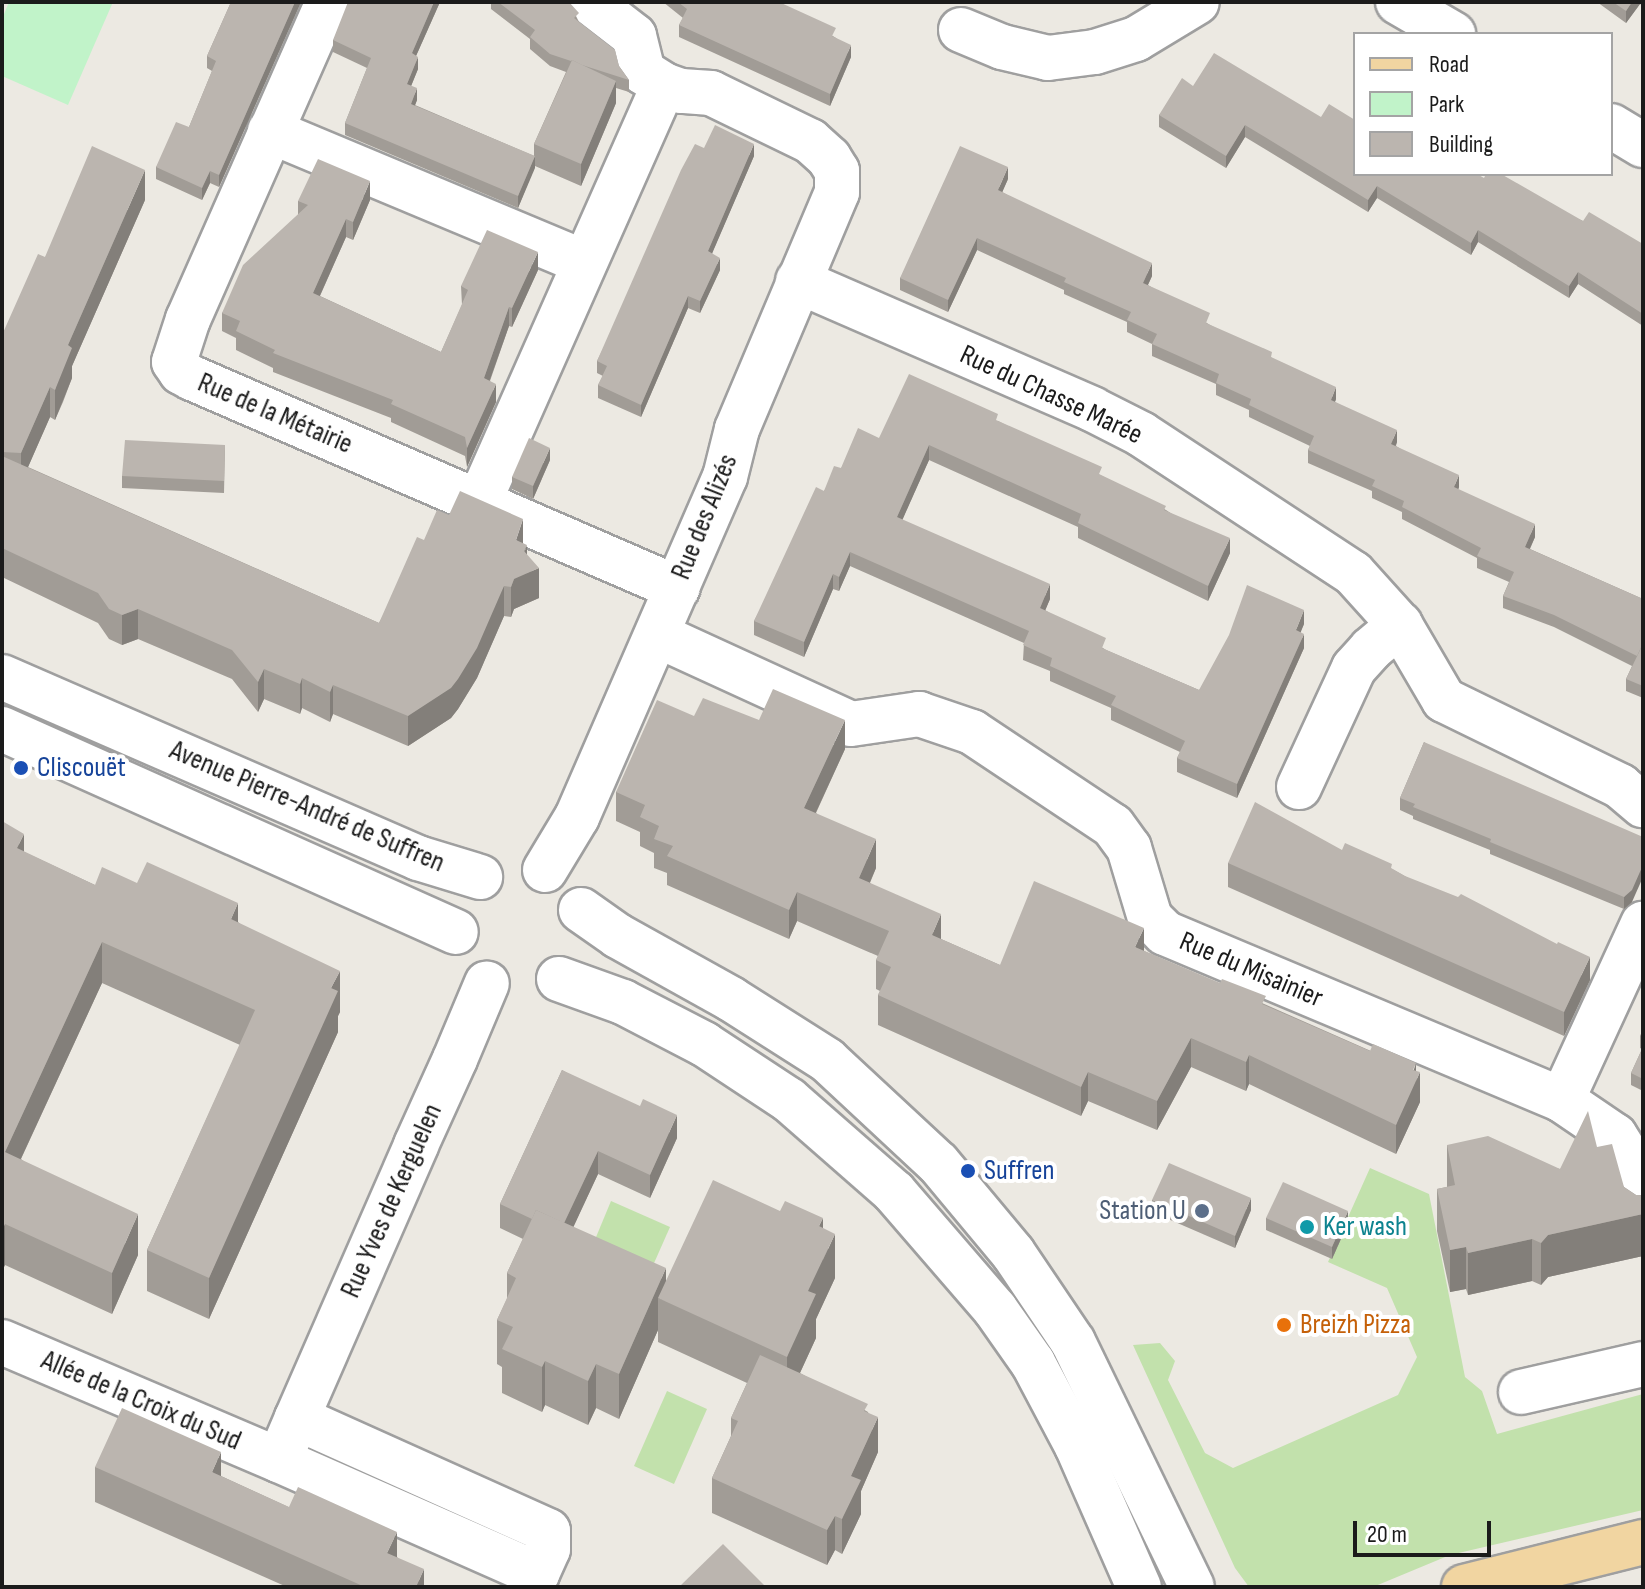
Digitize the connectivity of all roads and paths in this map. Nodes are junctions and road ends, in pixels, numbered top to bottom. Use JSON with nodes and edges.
{"nodes":[{"id":1,"x":328,"y":2,"type":"edge"},
{"id":2,"x":590,"y":2,"type":"edge"},
{"id":3,"x":1197,"y":2,"type":"edge"},
{"id":4,"x":1398,"y":2,"type":"edge"},
{"id":5,"x":961,"y":30,"type":"dead end"},
{"id":6,"x":1450,"y":32,"type":"edge"},
{"id":7,"x":664,"y":85,"type":"junction"},
{"id":8,"x":1613,"y":127,"type":"edge"},
{"id":9,"x":270,"y":131,"type":"junction"},
{"id":10,"x":1643,"y":145,"type":"edge"},
{"id":11,"x":583,"y":262,"type":"junction"},
{"id":12,"x":798,"y":281,"type":"junction"},
{"id":13,"x":479,"y":502,"type":"junction"},
{"id":14,"x":677,"y":588,"type":"junction"},
{"id":15,"x":1400,"y":625,"type":"junction"},
{"id":16,"x":657,"y":635,"type":"junction"},
{"id":17,"x":2,"y":677,"type":"edge"},
{"id":18,"x":2,"y":729,"type":"edge"},
{"id":19,"x":1299,"y":787,"type":"dead end"},
{"id":20,"x":1643,"y":805,"type":"edge"},
{"id":21,"x":545,"y":870,"type":"junction"},
{"id":22,"x":480,"y":877,"type":"junction"},
{"id":23,"x":581,"y":910,"type":"junction"},
{"id":24,"x":1643,"y":924,"type":"edge"},
{"id":25,"x":456,"y":932,"type":"junction"},
{"id":26,"x":559,"y":979,"type":"junction"},
{"id":27,"x":487,"y":983,"type":"junction"},
{"id":28,"x":1562,"y":1100,"type":"junction"},
{"id":29,"x":1643,"y":1213,"type":"edge"},
{"id":30,"x":1005,"y":1323,"type":"junction"},
{"id":31,"x":2,"y":1342,"type":"edge"},
{"id":32,"x":1073,"y":1342,"type":"junction"},
{"id":33,"x":1643,"y":1364,"type":"edge"},
{"id":34,"x":1521,"y":1392,"type":"dead end"},
{"id":35,"x":1056,"y":1403,"type":"junction"},
{"id":36,"x":297,"y":1418,"type":"junction"},
{"id":37,"x":279,"y":1460,"type":"junction"},
{"id":38,"x":1643,"y":1542,"type":"edge"},
{"id":39,"x":534,"y":1581,"type":"edge"},
{"id":40,"x":1139,"y":1587,"type":"edge"},
{"id":41,"x":1192,"y":1587,"type":"edge"},
{"id":42,"x":1464,"y":1587,"type":"edge"}],
"edges":[{"from":1,"to":9,"type":"street","name":"Rue de la Métairie"},
{"from":2,"to":7,"type":"street"},
{"from":3,"to":5,"type":"street"},
{"from":4,"to":6,"type":"street"},
{"from":7,"to":11,"type":"street"},
{"from":7,"to":12,"type":"street","name":"Rue des Alizés"},
{"from":8,"to":10,"type":"street"},
{"from":9,"to":11,"type":"street"},
{"from":9,"to":13,"type":"street","name":"Rue de la Métairie"},
{"from":11,"to":13,"type":"street"},
{"from":12,"to":14,"type":"street","name":"Rue des Alizés"},
{"from":12,"to":15,"type":"street","name":"Rue du Chasse Marée"},
{"from":13,"to":14,"type":"street","name":"Rue de la Métairie"},
{"from":14,"to":16,"type":"street","name":"Rue des Alizés"},
{"from":15,"to":19,"type":"street"},
{"from":15,"to":20,"type":"street","name":"Rue du Chasse Marée"},
{"from":16,"to":21,"type":"street","name":"Rue des Alizés"},
{"from":16,"to":28,"type":"street","name":"Rue du Misainier"},
{"from":17,"to":22,"type":"street","name":"Avenue Pierre-André de Suffren"},
{"from":18,"to":25,"type":"street","name":"Avenue Pierre-André de Suffren"},
{"from":21,"to":22,"type":"street"},
{"from":21,"to":23,"type":"street"},
{"from":22,"to":25,"type":"street"},
{"from":23,"to":26,"type":"street"},
{"from":23,"to":32,"type":"street"},
{"from":24,"to":28,"type":"street"},
{"from":25,"to":27,"type":"street"},
{"from":26,"to":27,"type":"street"},
{"from":26,"to":30,"type":"street"},
{"from":27,"to":36,"type":"street","name":"Rue Yves de Kerguelen"},
{"from":28,"to":29,"type":"street","name":"Rue du Misainier"},
{"from":30,"to":32,"type":"street"},
{"from":30,"to":35,"type":"street"},
{"from":31,"to":37,"type":"street","name":"Allée de la Croix du Sud"},
{"from":32,"to":35,"type":"street"},
{"from":32,"to":41,"type":"street"},
{"from":33,"to":34,"type":"street"},
{"from":35,"to":40,"type":"street"},
{"from":36,"to":37,"type":"street","name":"Rue Yves de Kerguelen"},
{"from":36,"to":39,"type":"street"},
{"from":37,"to":39,"type":"street"},
{"from":38,"to":42,"type":"main road"}]}
